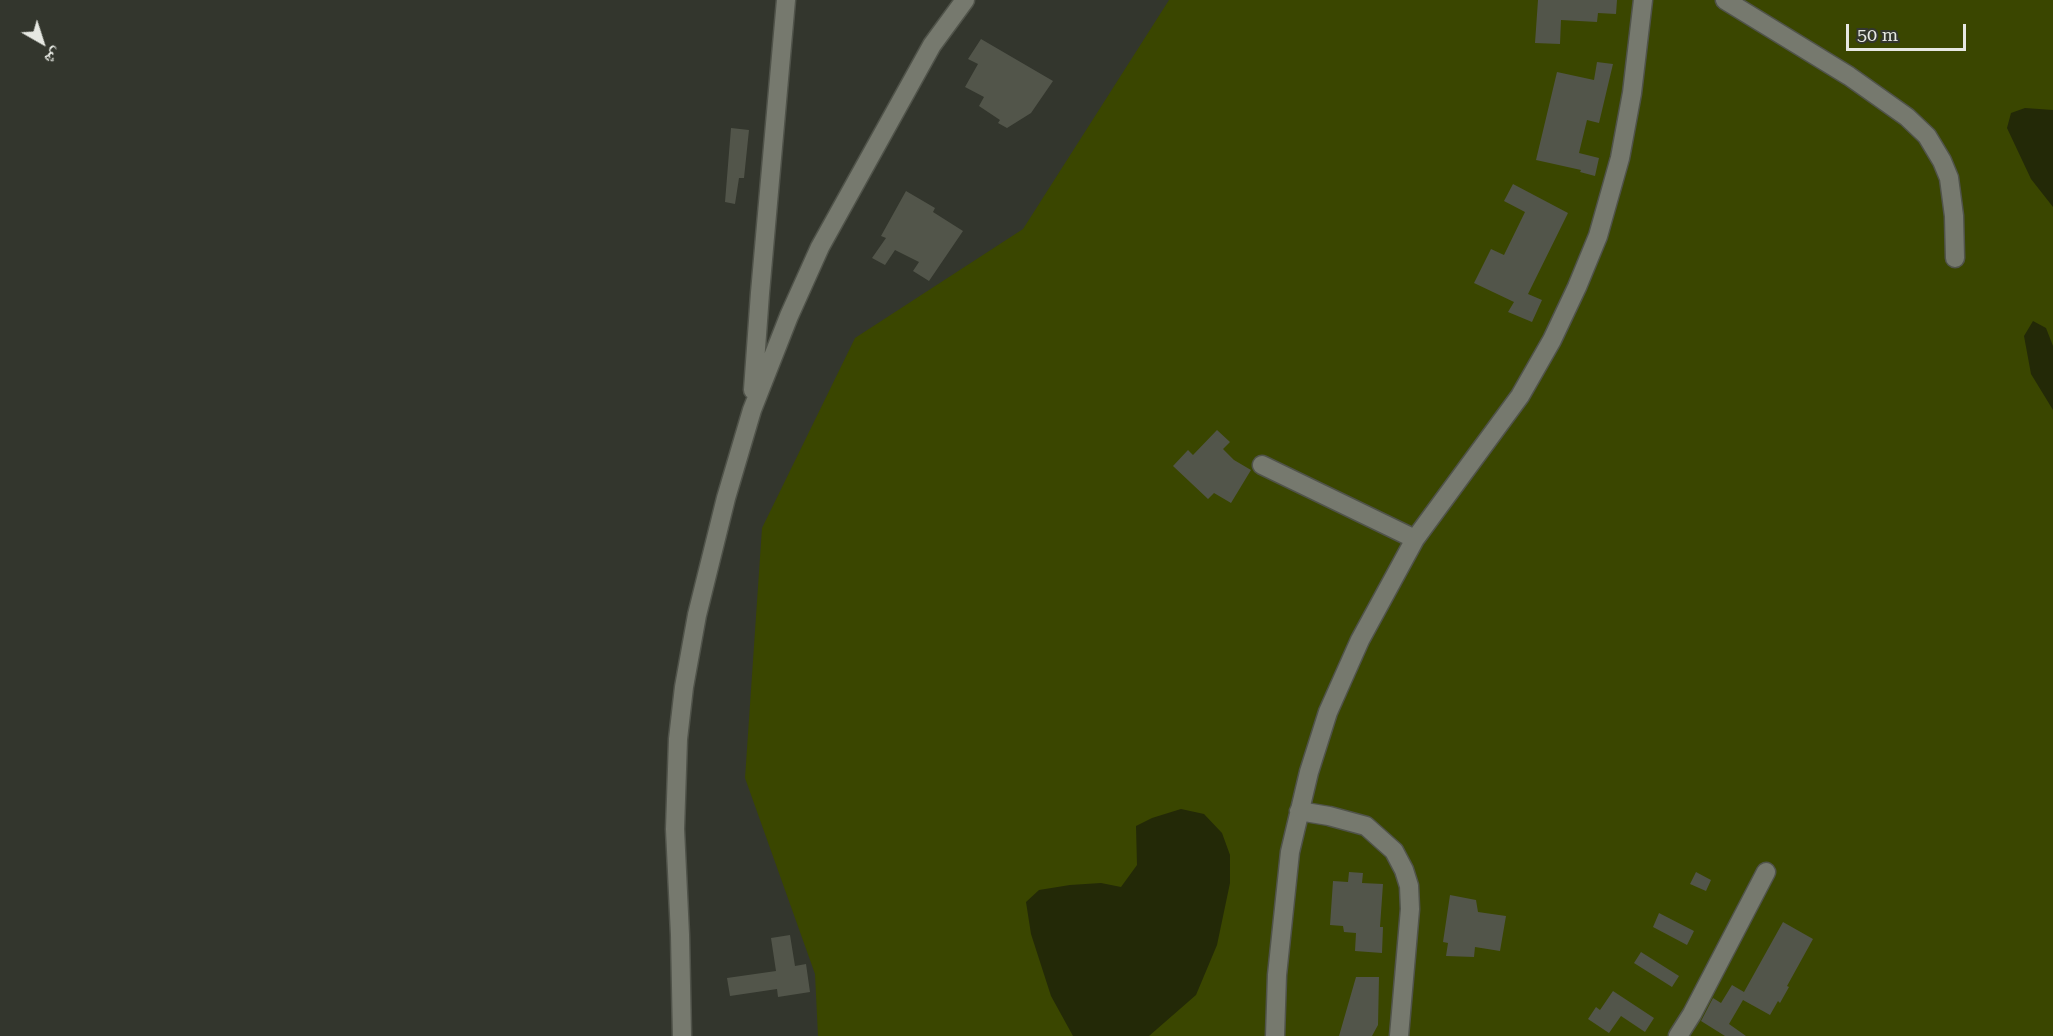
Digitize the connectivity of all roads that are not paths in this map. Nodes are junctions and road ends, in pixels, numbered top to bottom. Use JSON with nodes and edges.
{"nodes":[{"id":1,"x":786,"y":0,"type":"edge"},
{"id":2,"x":965,"y":0,"type":"edge"},
{"id":3,"x":1642,"y":0,"type":"edge"},
{"id":4,"x":1725,"y":0,"type":"edge"},
{"id":5,"x":1955,"y":258,"type":"dead end"},
{"id":6,"x":752,"y":410,"type":"junction"},
{"id":7,"x":1262,"y":465,"type":"dead end"},
{"id":8,"x":1415,"y":539,"type":"junction"},
{"id":9,"x":1299,"y":811,"type":"junction"},
{"id":10,"x":1766,"y":872,"type":"dead end"},
{"id":11,"x":682,"y":1036,"type":"edge"},
{"id":12,"x":1275,"y":1036,"type":"edge"},
{"id":13,"x":1399,"y":1036,"type":"edge"},
{"id":14,"x":1678,"y":1036,"type":"edge"}],
"edges":[{"from":1,"to":6,"type":"street"},
{"from":2,"to":6,"type":"street"},
{"from":3,"to":8,"type":"street"},
{"from":4,"to":5,"type":"street"},
{"from":6,"to":11,"type":"street"},
{"from":7,"to":8,"type":"street"},
{"from":8,"to":9,"type":"street"},
{"from":9,"to":12,"type":"street"},
{"from":9,"to":13,"type":"street"},
{"from":10,"to":14,"type":"street"}]}
